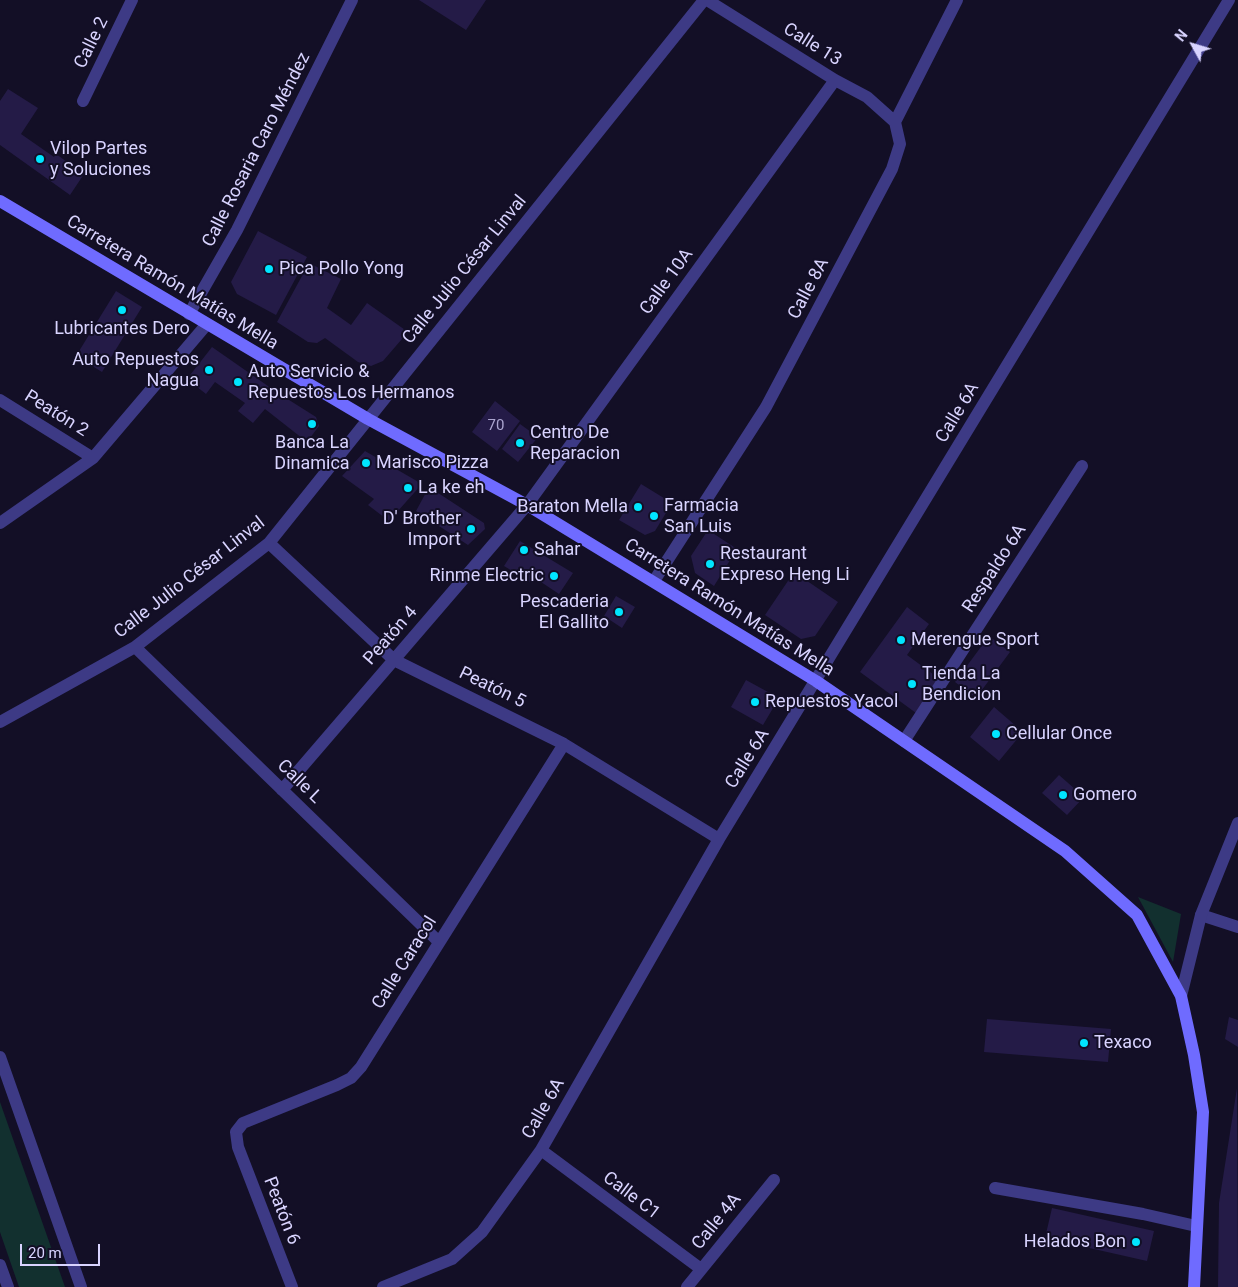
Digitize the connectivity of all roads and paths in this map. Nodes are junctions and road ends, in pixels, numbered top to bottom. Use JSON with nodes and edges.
{"nodes":[{"id":1,"x":132,"y":0,"type":"edge"},
{"id":2,"x":352,"y":0,"type":"edge"},
{"id":3,"x":706,"y":0,"type":"edge"},
{"id":4,"x":957,"y":0,"type":"edge"},
{"id":5,"x":1229,"y":0,"type":"edge"},
{"id":6,"x":834,"y":80,"type":"junction"},
{"id":7,"x":84,"y":101,"type":"dead end"},
{"id":8,"x":895,"y":122,"type":"junction"},
{"id":9,"x":0,"y":200,"type":"edge"},
{"id":10,"x":189,"y":314,"type":"junction"},
{"id":11,"x":207,"y":324,"type":"junction"},
{"id":12,"x":0,"y":400,"type":"edge"},
{"id":13,"x":368,"y":419,"type":"junction"},
{"id":14,"x":93,"y":458,"type":"junction"},
{"id":15,"x":1082,"y":466,"type":"dead end"},
{"id":16,"x":527,"y":505,"type":"junction"},
{"id":17,"x":0,"y":523,"type":"edge"},
{"id":18,"x":269,"y":543,"type":"junction"},
{"id":19,"x":654,"y":581,"type":"junction"},
{"id":20,"x":135,"y":647,"type":"junction"},
{"id":21,"x":394,"y":660,"type":"junction"},
{"id":22,"x":816,"y":682,"type":"junction"},
{"id":23,"x":0,"y":722,"type":"edge"},
{"id":24,"x":904,"y":741,"type":"junction"},
{"id":25,"x":564,"y":744,"type":"junction"},
{"id":26,"x":282,"y":790,"type":"junction"},
{"id":27,"x":1238,"y":823,"type":"edge"},
{"id":28,"x":719,"y":840,"type":"junction"},
{"id":29,"x":1201,"y":915,"type":"junction"},
{"id":30,"x":1238,"y":927,"type":"edge"},
{"id":31,"x":439,"y":942,"type":"junction"},
{"id":32,"x":1181,"y":996,"type":"junction"},
{"id":33,"x":0,"y":1057,"type":"edge"},
{"id":34,"x":238,"y":1147,"type":"joint"},
{"id":35,"x":541,"y":1150,"type":"junction"},
{"id":36,"x":774,"y":1180,"type":"dead end"},
{"id":37,"x":995,"y":1188,"type":"dead end"},
{"id":38,"x":1196,"y":1226,"type":"junction"},
{"id":39,"x":0,"y":1265,"type":"edge"},
{"id":40,"x":701,"y":1270,"type":"junction"},
{"id":41,"x":8,"y":1287,"type":"edge"},
{"id":42,"x":81,"y":1287,"type":"edge"},
{"id":43,"x":292,"y":1287,"type":"edge"},
{"id":44,"x":382,"y":1287,"type":"edge"},
{"id":45,"x":687,"y":1287,"type":"edge"},
{"id":46,"x":1194,"y":1287,"type":"edge"}],
"edges":[{"from":1,"to":7,"type":"street","name":"Calle 2"},
{"from":2,"to":10,"type":"street","name":"Calle Rosaria Caro Méndez"},
{"from":3,"to":6,"type":"street","name":"Calle 13"},
{"from":3,"to":13,"type":"street","name":"Calle Julio César Linval"},
{"from":4,"to":8,"type":"street"},
{"from":5,"to":22,"type":"street","name":"Calle 6A"},
{"from":6,"to":8,"type":"street","name":"Calle 13"},
{"from":6,"to":16,"type":"street","name":"Calle 10A"},
{"from":8,"to":19,"type":"street","name":"Calle 8A"},
{"from":9,"to":10,"type":"main road","name":"Carretera Ramón Matías Mella"},
{"from":10,"to":11,"type":"main road","name":"Carretera Ramón Matías Mella"},
{"from":11,"to":13,"type":"main road","name":"Carretera Ramón Matías Mella"},
{"from":11,"to":14,"type":"street"},
{"from":12,"to":14,"type":"street","name":"Peatón 2"},
{"from":13,"to":16,"type":"main road","name":"Carretera Ramón Matías Mella"},
{"from":13,"to":18,"type":"street","name":"Calle Julio César Linval"},
{"from":14,"to":17,"type":"street"},
{"from":15,"to":24,"type":"street","name":"Respaldo 6A"},
{"from":16,"to":19,"type":"main road","name":"Carretera Ramón Matías Mella"},
{"from":16,"to":21,"type":"street","name":"Peatón 4"},
{"from":18,"to":20,"type":"street","name":"Calle Julio César Linval"},
{"from":18,"to":21,"type":"street","name":"Peatón 5"},
{"from":19,"to":22,"type":"main road","name":"Carretera Ramón Matías Mella"},
{"from":20,"to":23,"type":"street","name":"Calle Julio César Linval"},
{"from":20,"to":26,"type":"street","name":"Calle L"},
{"from":21,"to":25,"type":"street","name":"Peatón 5"},
{"from":21,"to":26,"type":"street","name":"Peatón 4"},
{"from":22,"to":24,"type":"main road","name":"Carretera Ramón Matías Mella"},
{"from":22,"to":28,"type":"street","name":"Calle 6A"},
{"from":24,"to":32,"type":"main road","name":"Carretera Ramón Matías Mella"},
{"from":25,"to":28,"type":"street","name":"Peatón 5"},
{"from":25,"to":31,"type":"street","name":"Calle Caracol"},
{"from":26,"to":31,"type":"street","name":"Calle L"},
{"from":27,"to":29,"type":"street"},
{"from":28,"to":35,"type":"street","name":"Calle 6A"},
{"from":29,"to":30,"type":"street"},
{"from":29,"to":32,"type":"street"},
{"from":31,"to":34,"type":"street","name":"Calle Caracol"},
{"from":32,"to":38,"type":"main road","name":"Carretera Ramón Matías Mella"},
{"from":33,"to":42,"type":"street"},
{"from":34,"to":43,"type":"street","name":"Peatón 6"},
{"from":35,"to":40,"type":"street","name":"Calle C1"},
{"from":35,"to":44,"type":"street","name":"Calle 6A"},
{"from":36,"to":40,"type":"street","name":"Calle 4A"},
{"from":37,"to":38,"type":"street"},
{"from":38,"to":46,"type":"main road","name":"Carretera Ramón Matías Mella"},
{"from":39,"to":41,"type":"street"},
{"from":40,"to":45,"type":"street","name":"Calle 4A"}]}
